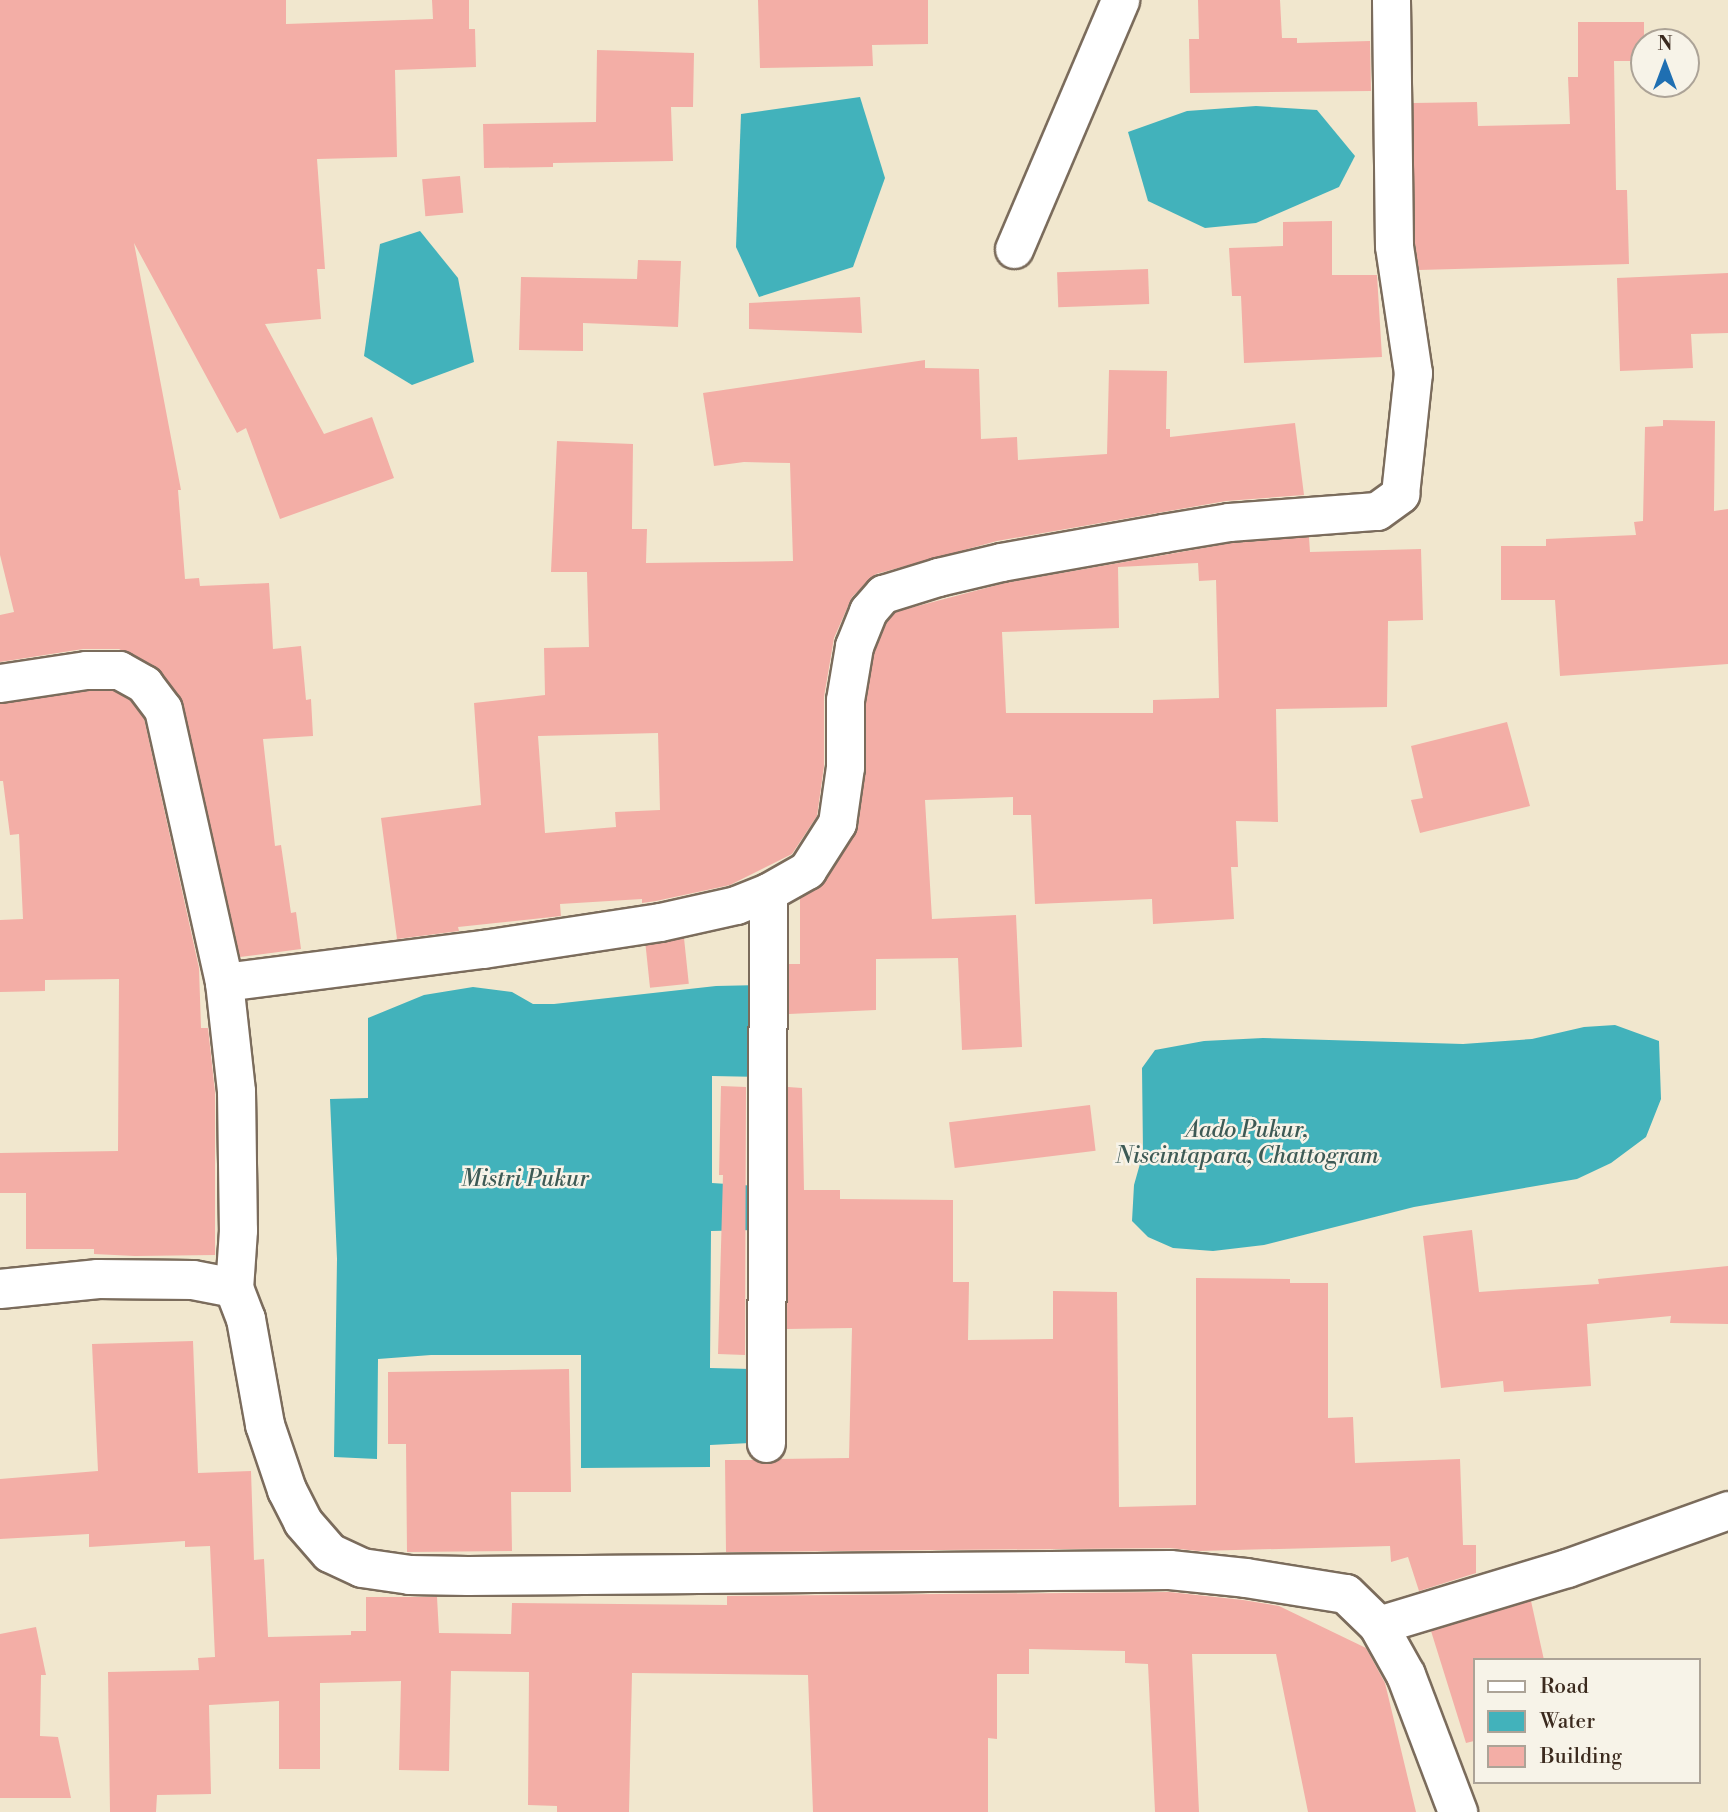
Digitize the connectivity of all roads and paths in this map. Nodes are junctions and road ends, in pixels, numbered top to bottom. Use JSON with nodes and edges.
{"nodes":[{"id":1,"x":1120,"y":0,"type":"edge"},
{"id":2,"x":1391,"y":0,"type":"edge"},
{"id":3,"x":1014,"y":248,"type":"dead end"},
{"id":4,"x":0,"y":683,"type":"edge"},
{"id":5,"x":768,"y":892,"type":"junction"},
{"id":6,"x":224,"y":982,"type":"junction"},
{"id":7,"x":234,"y":1288,"type":"junction"},
{"id":8,"x":0,"y":1289,"type":"edge"},
{"id":9,"x":766,"y":1443,"type":"dead end"},
{"id":10,"x":1728,"y":1510,"type":"edge"},
{"id":11,"x":1378,"y":1625,"type":"junction"},
{"id":12,"x":1458,"y":1812,"type":"edge"}],
"edges":[{"from":1,"to":3,"type":"street"},
{"from":2,"to":5,"type":"street"},
{"from":4,"to":6,"type":"street"},
{"from":5,"to":6,"type":"street"},
{"from":5,"to":9,"type":"street"},
{"from":6,"to":7,"type":"street"},
{"from":7,"to":8,"type":"street"},
{"from":7,"to":11,"type":"street"},
{"from":10,"to":11,"type":"street"},
{"from":11,"to":12,"type":"street"}]}
